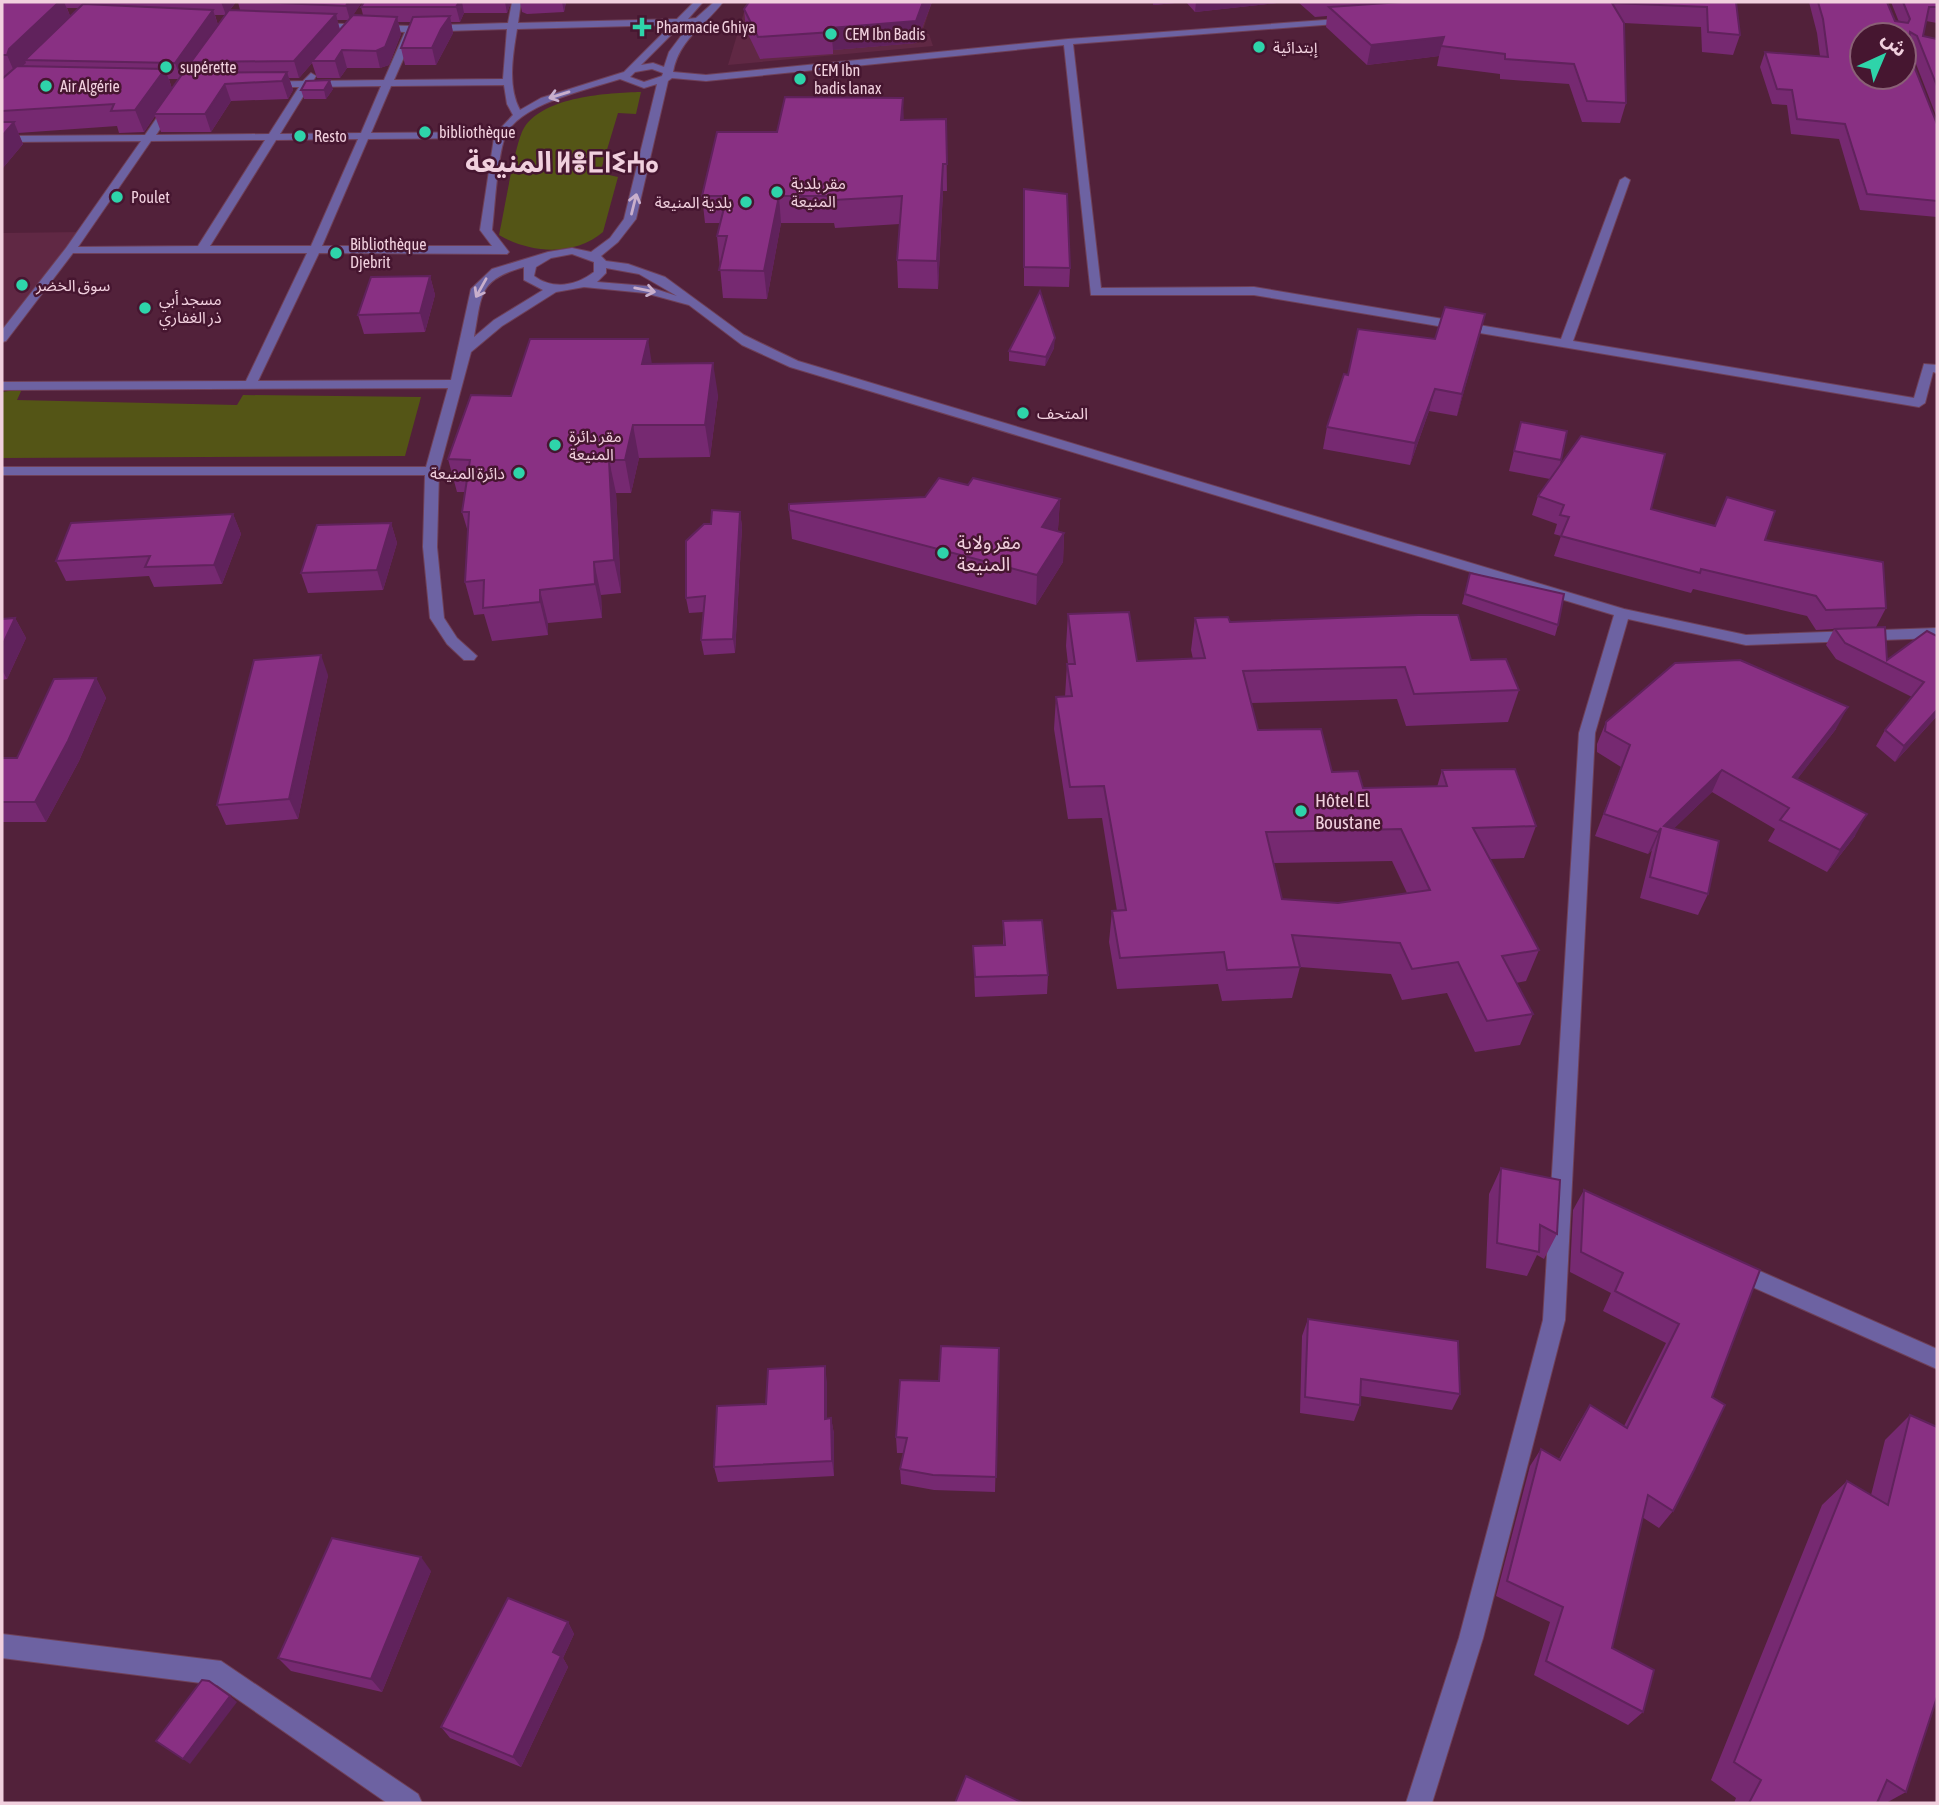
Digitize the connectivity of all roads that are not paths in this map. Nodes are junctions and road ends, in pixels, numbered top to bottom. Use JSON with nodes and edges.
{"nodes":[{"id":1,"x":516,"y":2,"type":"edge"},
{"id":2,"x":699,"y":2,"type":"edge"},
{"id":3,"x":719,"y":2,"type":"edge"},
{"id":4,"x":1368,"y":18,"type":"edge"},
{"id":5,"x":680,"y":19,"type":"junction"},
{"id":6,"x":700,"y":21,"type":"junction"},
{"id":7,"x":356,"y":23,"type":"junction"},
{"id":8,"x":298,"y":25,"type":"edge"},
{"id":9,"x":512,"y":27,"type":"junction"},
{"id":10,"x":411,"y":29,"type":"junction"},
{"id":11,"x":345,"y":36,"type":"edge"},
{"id":12,"x":1068,"y":42,"type":"junction"},
{"id":13,"x":321,"y":65,"type":"edge"},
{"id":14,"x":628,"y":72,"type":"junction"},
{"id":15,"x":667,"y":76,"type":"junction"},
{"id":16,"x":508,"y":82,"type":"junction"},
{"id":17,"x":304,"y":83,"type":"junction"},
{"id":18,"x":390,"y":83,"type":"junction"},
{"id":19,"x":251,"y":84,"type":"edge"},
{"id":20,"x":178,"y":95,"type":"edge"},
{"id":21,"x":517,"y":116,"type":"junction"},
{"id":22,"x":500,"y":135,"type":"junction"},
{"id":23,"x":148,"y":137,"type":"junction"},
{"id":24,"x":363,"y":138,"type":"junction"},
{"id":25,"x":2,"y":139,"type":"edge"},
{"id":26,"x":273,"y":139,"type":"junction"},
{"id":27,"x":1625,"y":180,"type":"dead end"},
{"id":28,"x":202,"y":249,"type":"junction"},
{"id":29,"x":315,"y":249,"type":"junction"},
{"id":30,"x":499,"y":249,"type":"junction"},
{"id":31,"x":70,"y":250,"type":"junction"},
{"id":32,"x":597,"y":260,"type":"junction"},
{"id":33,"x":522,"y":267,"type":"junction"},
{"id":34,"x":585,"y":284,"type":"junction"},
{"id":35,"x":554,"y":288,"type":"junction"},
{"id":36,"x":702,"y":308,"type":"junction"},
{"id":37,"x":2,"y":338,"type":"edge"},
{"id":38,"x":1566,"y":343,"type":"junction"},
{"id":39,"x":465,"y":351,"type":"junction"},
{"id":40,"x":1937,"y":369,"type":"edge"},
{"id":41,"x":251,"y":383,"type":"junction"},
{"id":42,"x":455,"y":384,"type":"junction"},
{"id":43,"x":2,"y":386,"type":"edge"},
{"id":44,"x":2,"y":471,"type":"edge"},
{"id":45,"x":432,"y":471,"type":"junction"},
{"id":46,"x":1622,"y":613,"type":"junction"},
{"id":47,"x":1937,"y":633,"type":"edge"},
{"id":48,"x":469,"y":656,"type":"dead end"},
{"id":49,"x":1561,"y":1192,"type":"junction"},
{"id":50,"x":1586,"y":1203,"type":"edge"},
{"id":51,"x":1724,"y":1264,"type":"edge"},
{"id":52,"x":1937,"y":1359,"type":"edge"},
{"id":53,"x":2,"y":1646,"type":"edge"},
{"id":54,"x":409,"y":1803,"type":"edge"},
{"id":55,"x":1419,"y":1803,"type":"edge"}],
"edges":[{"from":1,"to":9,"type":"street"},
{"from":2,"to":5,"type":"street"},
{"from":3,"to":6,"type":"street"},
{"from":4,"to":12,"type":"street"},
{"from":5,"to":6,"type":"street"},
{"from":5,"to":9,"type":"street"},
{"from":5,"to":14,"type":"street"},
{"from":6,"to":15,"type":"street"},
{"from":7,"to":8,"type":"street"},
{"from":7,"to":10,"type":"street"},
{"from":7,"to":11,"type":"street"},
{"from":9,"to":10,"type":"street"},
{"from":9,"to":16,"type":"street"},
{"from":10,"to":18,"type":"street"},
{"from":12,"to":15,"type":"street"},
{"from":12,"to":38,"type":"street"},
{"from":13,"to":17,"type":"street"},
{"from":14,"to":15,"type":"street"},
{"from":14,"to":15,"type":"street"},
{"from":14,"to":21,"type":"street","one_way":true},
{"from":32,"to":15,"type":"street","one_way":true},
{"from":16,"to":18,"type":"street"},
{"from":16,"to":21,"type":"street"},
{"from":17,"to":18,"type":"street"},
{"from":17,"to":19,"type":"street"},
{"from":17,"to":26,"type":"street"},
{"from":18,"to":24,"type":"street"},
{"from":20,"to":23,"type":"street"},
{"from":21,"to":22,"type":"street"},
{"from":22,"to":24,"type":"street"},
{"from":22,"to":30,"type":"street"},
{"from":23,"to":25,"type":"street"},
{"from":23,"to":26,"type":"street"},
{"from":23,"to":31,"type":"street"},
{"from":24,"to":26,"type":"street"},
{"from":24,"to":29,"type":"street"},
{"from":26,"to":28,"type":"street"},
{"from":27,"to":38,"type":"street"},
{"from":28,"to":29,"type":"street"},
{"from":28,"to":31,"type":"street"},
{"from":29,"to":30,"type":"street"},
{"from":29,"to":41,"type":"street"},
{"from":30,"to":33,"type":"street"},
{"from":31,"to":37,"type":"street"},
{"from":32,"to":33,"type":"street"},
{"from":32,"to":34,"type":"street"},
{"from":32,"to":36,"type":"street"},
{"from":33,"to":35,"type":"street"},
{"from":33,"to":39,"type":"street","one_way":true},
{"from":34,"to":35,"type":"street"},
{"from":34,"to":36,"type":"street","one_way":true},
{"from":35,"to":39,"type":"street"},
{"from":36,"to":46,"type":"street"},
{"from":38,"to":40,"type":"street"},
{"from":39,"to":42,"type":"street"},
{"from":41,"to":42,"type":"street"},
{"from":41,"to":43,"type":"street"},
{"from":42,"to":45,"type":"street"},
{"from":44,"to":45,"type":"street"},
{"from":45,"to":48,"type":"street"},
{"from":46,"to":47,"type":"street"},
{"from":46,"to":49,"type":"street"},
{"from":49,"to":50,"type":"street"},
{"from":49,"to":55,"type":"street"},
{"from":51,"to":52,"type":"street"},
{"from":53,"to":54,"type":"street"}]}
